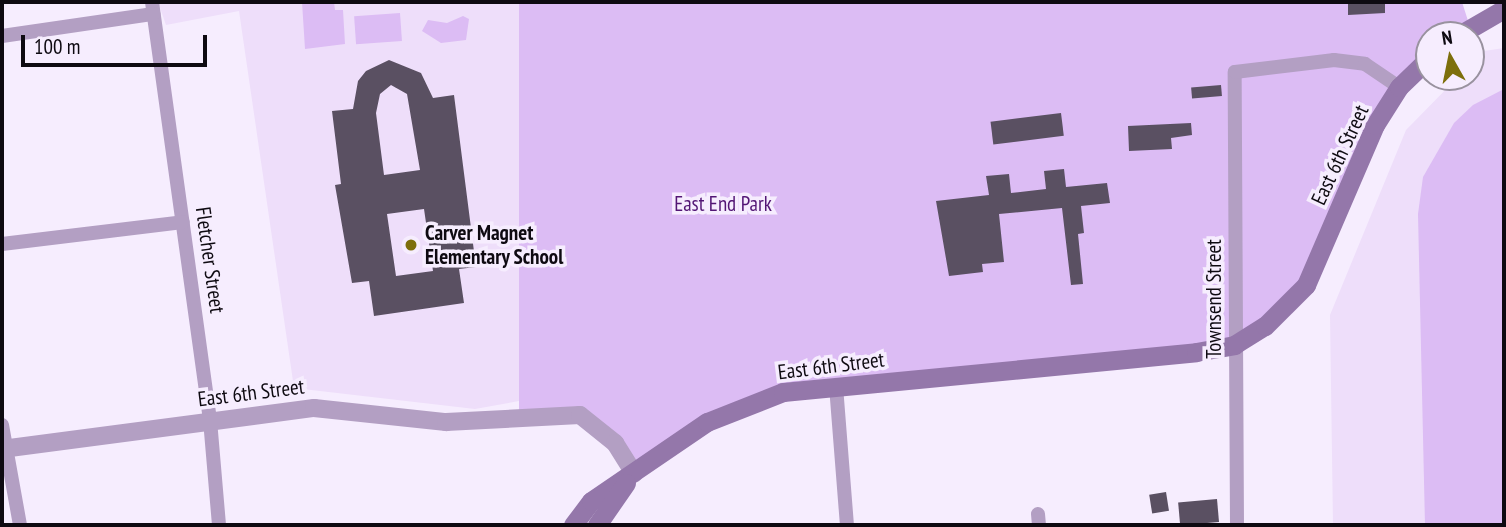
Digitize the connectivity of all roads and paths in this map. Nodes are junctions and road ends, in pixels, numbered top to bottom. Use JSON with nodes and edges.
{"nodes":[{"id":1,"x":153,"y":8,"type":"edge"},
{"id":2,"x":1504,"y":9,"type":"edge"},
{"id":3,"x":1483,"y":21,"type":"edge"},
{"id":4,"x":2,"y":36,"type":"edge"},
{"id":5,"x":1415,"y":72,"type":"edge"},
{"id":6,"x":1399,"y":88,"type":"junction"},
{"id":7,"x":183,"y":222,"type":"junction"},
{"id":8,"x":2,"y":244,"type":"edge"},
{"id":9,"x":1234,"y":345,"type":"junction"},
{"id":10,"x":836,"y":386,"type":"junction"},
{"id":11,"x":210,"y":420,"type":"junction"},
{"id":12,"x":2,"y":425,"type":"edge"},
{"id":13,"x":5,"y":448,"type":"edge"},
{"id":14,"x":634,"y":473,"type":"junction"},
{"id":15,"x":20,"y":525,"type":"edge"},
{"id":16,"x":219,"y":525,"type":"edge"},
{"id":17,"x":573,"y":525,"type":"edge"},
{"id":18,"x":597,"y":525,"type":"edge"},
{"id":19,"x":847,"y":525,"type":"edge"},
{"id":20,"x":1237,"y":525,"type":"edge"}],
"edges":[{"from":1,"to":4,"type":"street"},
{"from":1,"to":7,"type":"street","name":"Fletcher Street"},
{"from":2,"to":3,"type":"main road"},
{"from":5,"to":6,"type":"main road","name":"East 6th Street"},
{"from":6,"to":9,"type":"main road","name":"East 6th Street"},
{"from":6,"to":9,"type":"street","name":"Townsend Street"},
{"from":7,"to":8,"type":"street"},
{"from":7,"to":11,"type":"street","name":"Fletcher Street"},
{"from":9,"to":10,"type":"main road","name":"East 6th Street"},
{"from":9,"to":20,"type":"street","name":"Townsend Street"},
{"from":10,"to":14,"type":"main road","name":"East 6th Street"},
{"from":10,"to":19,"type":"street"},
{"from":11,"to":13,"type":"street","name":"East 6th Street"},
{"from":11,"to":14,"type":"street","name":"East 6th Street"},
{"from":11,"to":16,"type":"street","name":"Fletcher Street"},
{"from":12,"to":13,"type":"street"},
{"from":13,"to":15,"type":"street"},
{"from":14,"to":17,"type":"main road"},
{"from":14,"to":18,"type":"main road"}]}
